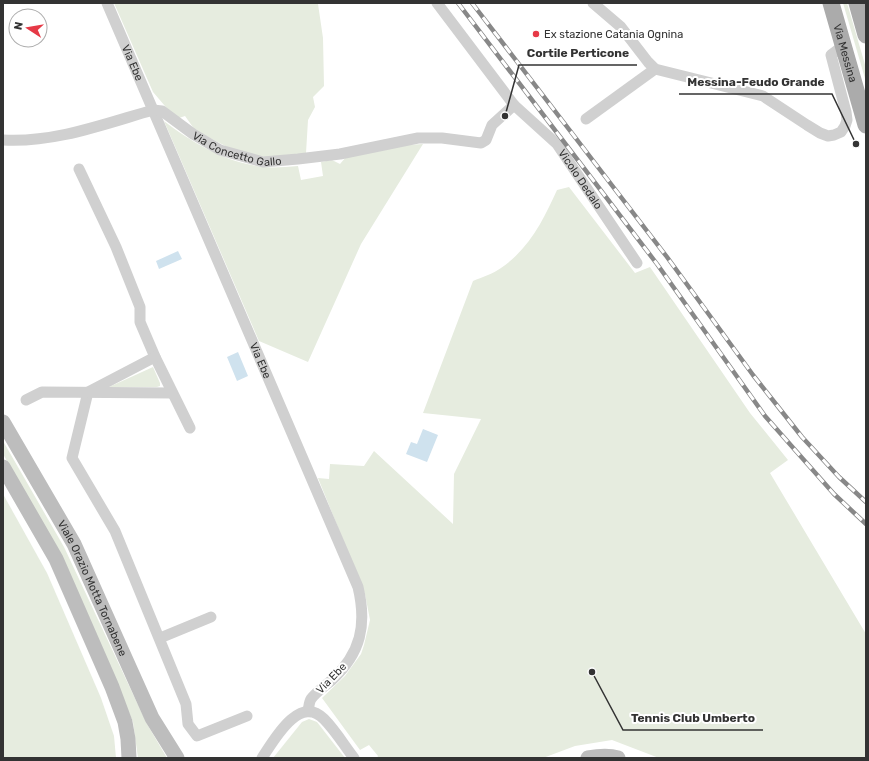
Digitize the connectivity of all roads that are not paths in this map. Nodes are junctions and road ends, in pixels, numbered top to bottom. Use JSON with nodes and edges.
{"nodes":[{"id":1,"x":108,"y":3,"type":"edge"},
{"id":2,"x":437,"y":3,"type":"edge"},
{"id":3,"x":593,"y":3,"type":"edge"},
{"id":4,"x":831,"y":3,"type":"edge"},
{"id":5,"x":856,"y":3,"type":"edge"},
{"id":6,"x":866,"y":32,"type":"edge"},
{"id":7,"x":843,"y":46,"type":"junction"},
{"id":8,"x":655,"y":69,"type":"junction"},
{"id":9,"x":514,"y":105,"type":"junction"},
{"id":10,"x":153,"y":110,"type":"junction"},
{"id":11,"x":586,"y":119,"type":"dead end"},
{"id":12,"x":866,"y":125,"type":"edge"},
{"id":13,"x":3,"y":140,"type":"edge"},
{"id":14,"x":79,"y":169,"type":"dead end"},
{"id":15,"x":636,"y":262,"type":"dead end"},
{"id":16,"x":155,"y":357,"type":"junction"},
{"id":17,"x":88,"y":392,"type":"junction"},
{"id":18,"x":172,"y":394,"type":"junction"},
{"id":19,"x":26,"y":400,"type":"dead end"},
{"id":20,"x":3,"y":422,"type":"edge"},
{"id":21,"x":190,"y":428,"type":"dead end"},
{"id":22,"x":3,"y":467,"type":"edge"},
{"id":23,"x":211,"y":617,"type":"dead end"},
{"id":24,"x":160,"y":638,"type":"junction"},
{"id":25,"x":308,"y":711,"type":"junction"},
{"id":26,"x":247,"y":716,"type":"dead end"},
{"id":27,"x":129,"y":758,"type":"edge"},
{"id":28,"x":177,"y":758,"type":"edge"},
{"id":29,"x":262,"y":758,"type":"edge"},
{"id":30,"x":354,"y":758,"type":"edge"},
{"id":31,"x":588,"y":758,"type":"edge"},
{"id":32,"x":618,"y":758,"type":"edge"}],
"edges":[{"from":1,"to":10,"type":"street","name":"Via Ebe"},
{"from":2,"to":9,"type":"street","name":"Vicolo Dedalo"},
{"from":3,"to":8,"type":"street"},
{"from":4,"to":7,"type":"main road","name":"Via Messina"},
{"from":5,"to":6,"type":"main road"},
{"from":7,"to":8,"type":"street"},
{"from":7,"to":12,"type":"main road","name":"Via Messina"},
{"from":8,"to":11,"type":"street"},
{"from":9,"to":10,"type":"street","name":"Via Concetto Gallo"},
{"from":9,"to":15,"type":"street","name":"Vicolo Dedalo"},
{"from":10,"to":13,"type":"street"},
{"from":10,"to":25,"type":"street","name":"Via Ebe"},
{"from":14,"to":16,"type":"street"},
{"from":16,"to":17,"type":"street"},
{"from":16,"to":18,"type":"street"},
{"from":17,"to":18,"type":"street"},
{"from":17,"to":19,"type":"street"},
{"from":17,"to":24,"type":"street"},
{"from":18,"to":21,"type":"street"},
{"from":20,"to":28,"type":"main road","name":"Viale Orazio Motta Tornabene"},
{"from":22,"to":27,"type":"main road","name":"Viale Orazio Motta Tornabene"},
{"from":23,"to":24,"type":"street"},
{"from":24,"to":26,"type":"street"},
{"from":25,"to":29,"type":"street"},
{"from":25,"to":30,"type":"street"},
{"from":31,"to":32,"type":"main road"}]}
